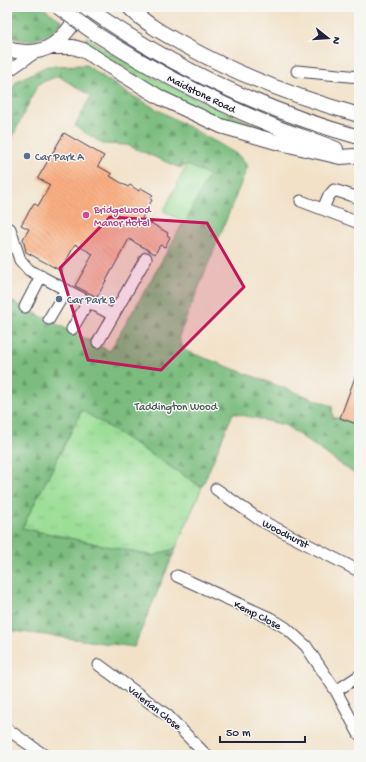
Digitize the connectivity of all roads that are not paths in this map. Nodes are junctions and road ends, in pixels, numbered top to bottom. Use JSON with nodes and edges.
{"nodes":[{"id":1,"x":57,"y":7,"type":"edge"},
{"id":2,"x":85,"y":7,"type":"edge"},
{"id":3,"x":129,"y":7,"type":"edge"},
{"id":4,"x":51,"y":47,"type":"junction"},
{"id":5,"x":7,"y":49,"type":"edge"},
{"id":6,"x":36,"y":52,"type":"junction"},
{"id":7,"x":297,"y":71,"type":"dead end"},
{"id":8,"x":7,"y":72,"type":"edge"},
{"id":9,"x":359,"y":77,"type":"edge"},
{"id":10,"x":359,"y":115,"type":"edge"},
{"id":11,"x":359,"y":137,"type":"edge"},
{"id":12,"x":357,"y":156,"type":"edge"},
{"id":13,"x":359,"y":198,"type":"edge"},
{"id":14,"x":301,"y":200,"type":"dead end"},
{"id":15,"x":323,"y":209,"type":"junction"},
{"id":16,"x":359,"y":223,"type":"edge"},
{"id":17,"x":7,"y":230,"type":"edge"},
{"id":18,"x":146,"y":258,"type":"dead end"},
{"id":19,"x":41,"y":276,"type":"junction"},
{"id":20,"x":66,"y":290,"type":"junction"},
{"id":21,"x":88,"y":302,"type":"junction"},
{"id":22,"x":24,"y":306,"type":"dead end"},
{"id":23,"x":113,"y":315,"type":"junction"},
{"id":24,"x":49,"y":319,"type":"dead end"},
{"id":25,"x":72,"y":329,"type":"dead end"},
{"id":26,"x":98,"y":342,"type":"dead end"},
{"id":27,"x":216,"y":489,"type":"dead end"},
{"id":28,"x":359,"y":571,"type":"edge"},
{"id":29,"x":177,"y":576,"type":"dead end"},
{"id":30,"x":99,"y":664,"type":"dead end"},
{"id":31,"x":359,"y":676,"type":"edge"},
{"id":32,"x":336,"y":691,"type":"junction"},
{"id":33,"x":7,"y":729,"type":"edge"},
{"id":34,"x":359,"y":734,"type":"edge"},
{"id":35,"x":44,"y":755,"type":"edge"},
{"id":36,"x":206,"y":755,"type":"edge"}],
"edges":[{"from":1,"to":12,"type":"main road","name":"Maidstone Road","bridge":true},
{"from":2,"to":4,"type":"main road"},
{"from":2,"to":11,"type":"main road"},
{"from":3,"to":10,"type":"main road"},
{"from":4,"to":6,"type":"main road"},
{"from":4,"to":12,"type":"main road"},
{"from":5,"to":6,"type":"main road"},
{"from":6,"to":8,"type":"street"},
{"from":7,"to":9,"type":"street"},
{"from":13,"to":15,"type":"street"},
{"from":14,"to":15,"type":"street"},
{"from":15,"to":16,"type":"street"},
{"from":17,"to":19,"type":"street"},
{"from":18,"to":23,"type":"street"},
{"from":19,"to":20,"type":"street"},
{"from":19,"to":22,"type":"street"},
{"from":20,"to":21,"type":"street"},
{"from":20,"to":24,"type":"street"},
{"from":21,"to":23,"type":"street"},
{"from":21,"to":25,"type":"street"},
{"from":23,"to":26,"type":"street"},
{"from":27,"to":28,"type":"street","name":"Woodhurst"},
{"from":29,"to":32,"type":"street","name":"Kemp Close"},
{"from":30,"to":36,"type":"street","name":"Valerian Close"},
{"from":31,"to":32,"type":"street"},
{"from":32,"to":34,"type":"street","name":"Kemp Close"},
{"from":33,"to":35,"type":"street"}]}
